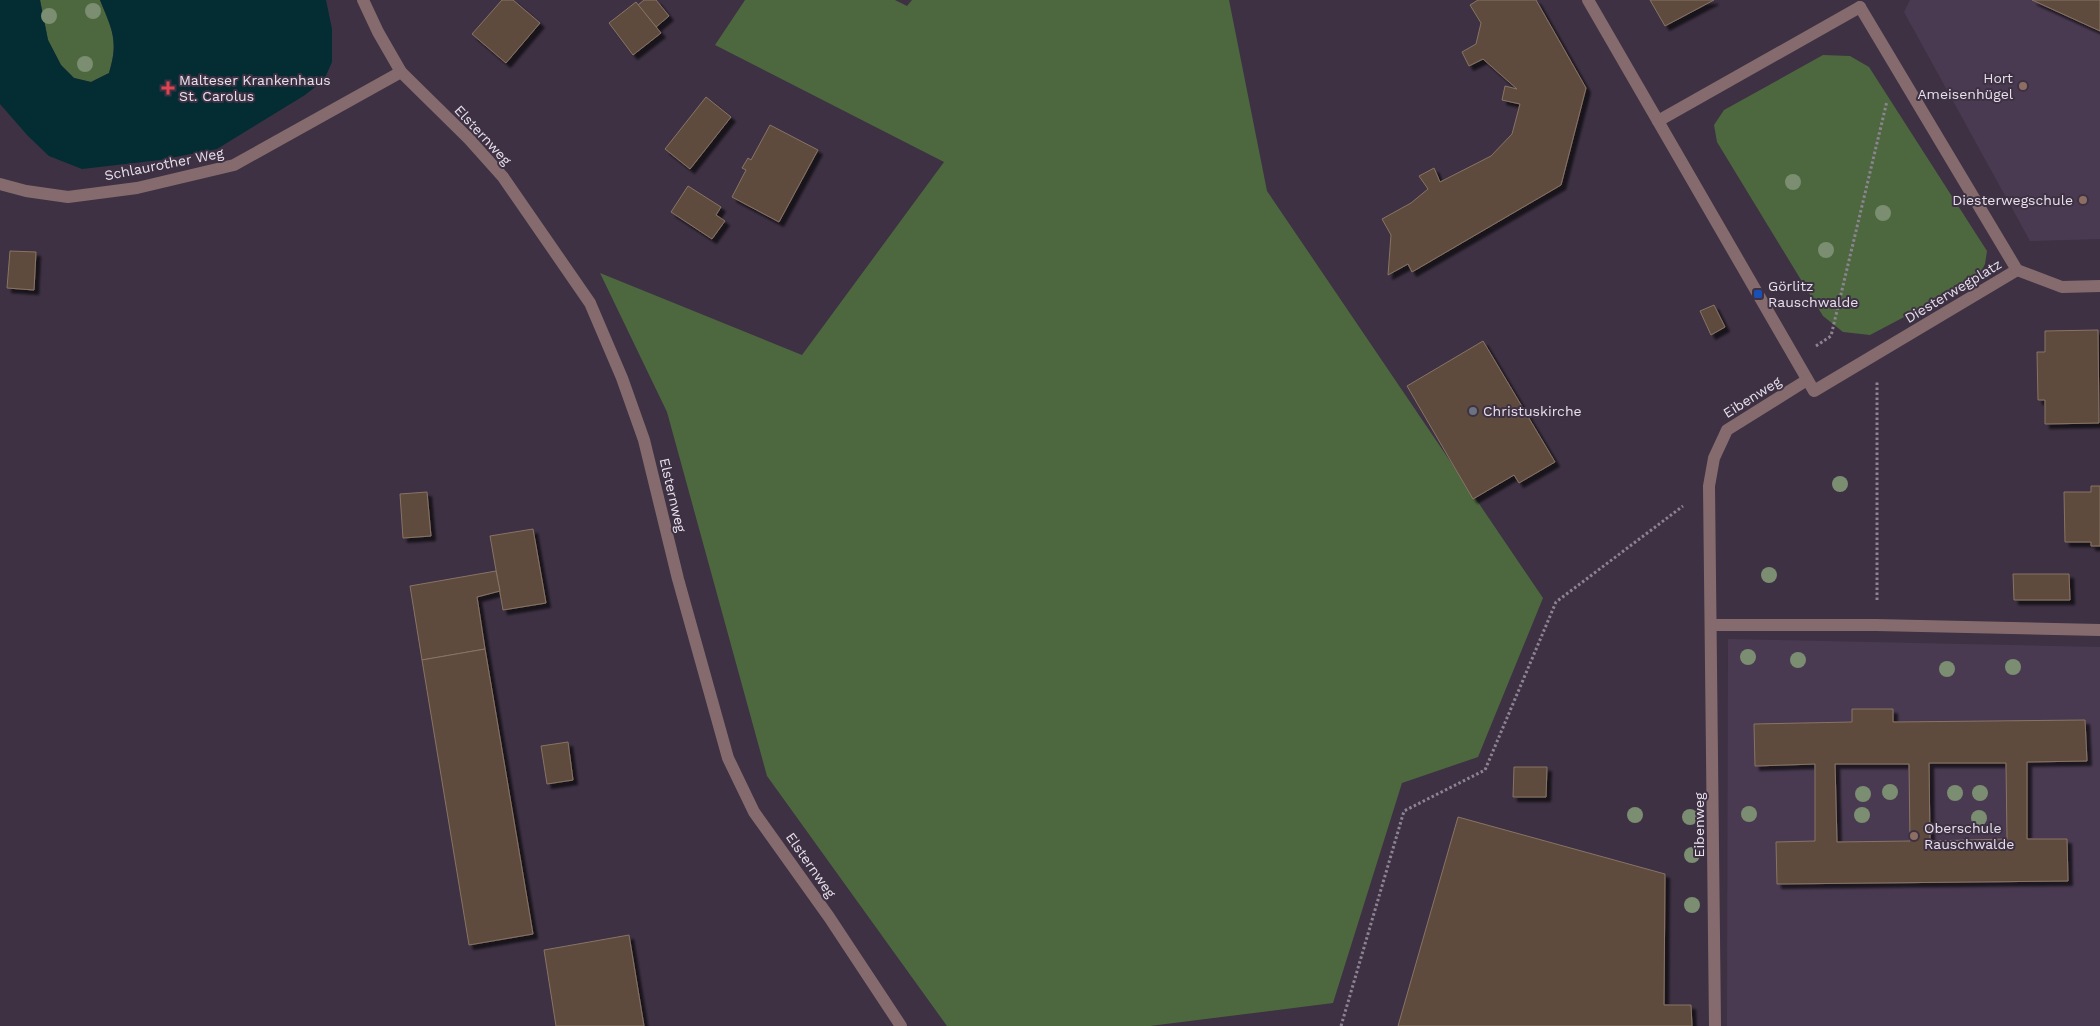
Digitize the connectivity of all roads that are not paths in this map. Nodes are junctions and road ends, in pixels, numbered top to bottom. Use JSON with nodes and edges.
{"nodes":[{"id":1,"x":363,"y":0,"type":"edge"},
{"id":2,"x":1588,"y":0,"type":"edge"},
{"id":3,"x":1861,"y":4,"type":"edge"},
{"id":4,"x":401,"y":72,"type":"junction"},
{"id":5,"x":1658,"y":120,"type":"junction"},
{"id":6,"x":0,"y":184,"type":"edge"},
{"id":7,"x":2017,"y":270,"type":"junction"},
{"id":8,"x":2100,"y":286,"type":"edge"},
{"id":9,"x":1808,"y":380,"type":"junction"},
{"id":10,"x":1711,"y":625,"type":"junction"},
{"id":11,"x":2100,"y":630,"type":"edge"},
{"id":12,"x":901,"y":1026,"type":"edge"},
{"id":13,"x":1715,"y":1026,"type":"edge"}],
"edges":[{"from":1,"to":4,"type":"street","name":"Elsternweg"},
{"from":2,"to":5,"type":"street"},
{"from":3,"to":5,"type":"street","name":"Diesterwegplatz"},
{"from":3,"to":7,"type":"street","name":"Diesterwegplatz"},
{"from":4,"to":6,"type":"street","name":"Schlaurother Weg"},
{"from":4,"to":12,"type":"street","name":"Elsternweg"},
{"from":5,"to":9,"type":"street"},
{"from":7,"to":8,"type":"street"},
{"from":7,"to":9,"type":"street","name":"Diesterwegplatz"},
{"from":9,"to":10,"type":"street","name":"Eibenweg"},
{"from":10,"to":11,"type":"street"},
{"from":10,"to":13,"type":"street","name":"Eibenweg"}]}
